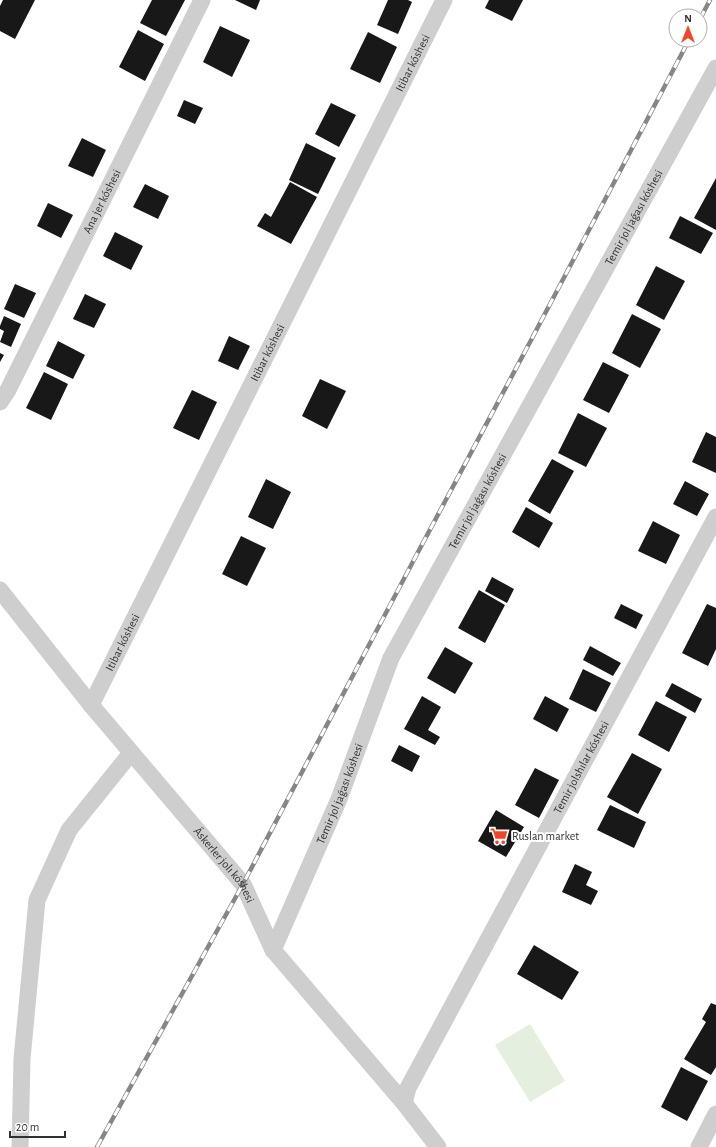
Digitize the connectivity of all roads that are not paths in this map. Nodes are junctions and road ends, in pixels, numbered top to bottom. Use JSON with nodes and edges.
{"nodes":[{"id":1,"x":202,"y":0,"type":"edge"},
{"id":2,"x":444,"y":0,"type":"edge"},
{"id":3,"x":716,"y":68,"type":"edge"},
{"id":4,"x":0,"y":402,"type":"edge"},
{"id":5,"x":716,"y":517,"type":"edge"},
{"id":6,"x":0,"y":590,"type":"edge"},
{"id":7,"x":90,"y":705,"type":"junction"},
{"id":8,"x":131,"y":753,"type":"junction"},
{"id":9,"x":273,"y":950,"type":"junction"},
{"id":10,"x":404,"y":1104,"type":"junction"},
{"id":11,"x":716,"y":1114,"type":"edge"},
{"id":12,"x":20,"y":1147,"type":"edge"},
{"id":13,"x":438,"y":1147,"type":"edge"},
{"id":14,"x":699,"y":1147,"type":"edge"}],
"edges":[{"from":1,"to":4,"type":"street","name":"Ana jer kóshesi"},
{"from":2,"to":7,"type":"street","name":"Itibar kóshesi"},
{"from":3,"to":9,"type":"street","name":"Temir jol jaǵası kóshesi"},
{"from":5,"to":10,"type":"street","name":"Temir jolshılar kóshesi"},
{"from":6,"to":7,"type":"street","name":"Áskerler jolı kóshesi"},
{"from":7,"to":8,"type":"street","name":"Áskerler jolı kóshesi"},
{"from":8,"to":9,"type":"street","name":"Áskerler jolı kóshesi"},
{"from":8,"to":12,"type":"street"},
{"from":9,"to":10,"type":"street","name":"Áskerler jolı kóshesi"},
{"from":10,"to":13,"type":"street","name":"Áskerler jolı kóshesi"},
{"from":11,"to":14,"type":"street"}]}
